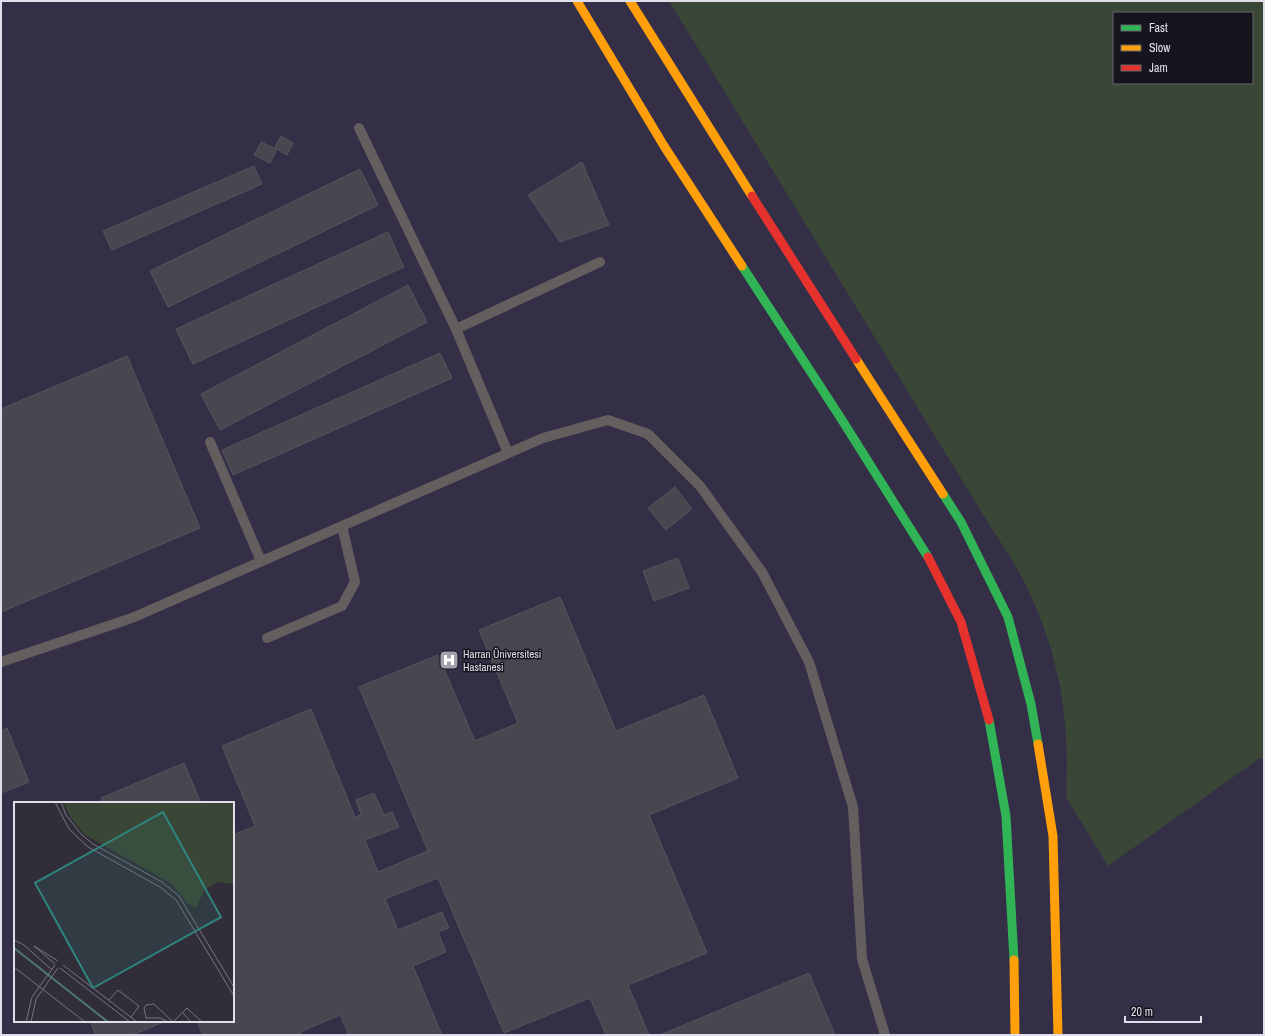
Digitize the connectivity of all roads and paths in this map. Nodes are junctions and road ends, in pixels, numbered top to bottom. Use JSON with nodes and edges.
{"nodes":[{"id":1,"x":577,"y":1,"type":"edge"},
{"id":2,"x":630,"y":1,"type":"edge"},
{"id":3,"x":359,"y":128,"type":"dead end"},
{"id":4,"x":600,"y":262,"type":"dead end"},
{"id":5,"x":456,"y":329,"type":"junction"},
{"id":6,"x":210,"y":442,"type":"dead end"},
{"id":7,"x":508,"y":453,"type":"junction"},
{"id":8,"x":342,"y":526,"type":"junction"},
{"id":9,"x":261,"y":561,"type":"junction"},
{"id":10,"x":267,"y":638,"type":"dead end"},
{"id":11,"x":1,"y":662,"type":"edge"},
{"id":12,"x":885,"y":1035,"type":"edge"},
{"id":13,"x":1015,"y":1035,"type":"edge"},
{"id":14,"x":1058,"y":1035,"type":"edge"}],
"edges":[{"from":1,"to":13,"type":"street"},
{"from":2,"to":14,"type":"street"},
{"from":3,"to":5,"type":"lane"},
{"from":4,"to":5,"type":"lane"},
{"from":5,"to":7,"type":"lane"},
{"from":6,"to":9,"type":"lane"},
{"from":7,"to":8,"type":"lane"},
{"from":7,"to":12,"type":"lane"},
{"from":8,"to":9,"type":"lane"},
{"from":8,"to":10,"type":"lane"},
{"from":9,"to":11,"type":"lane"}]}
